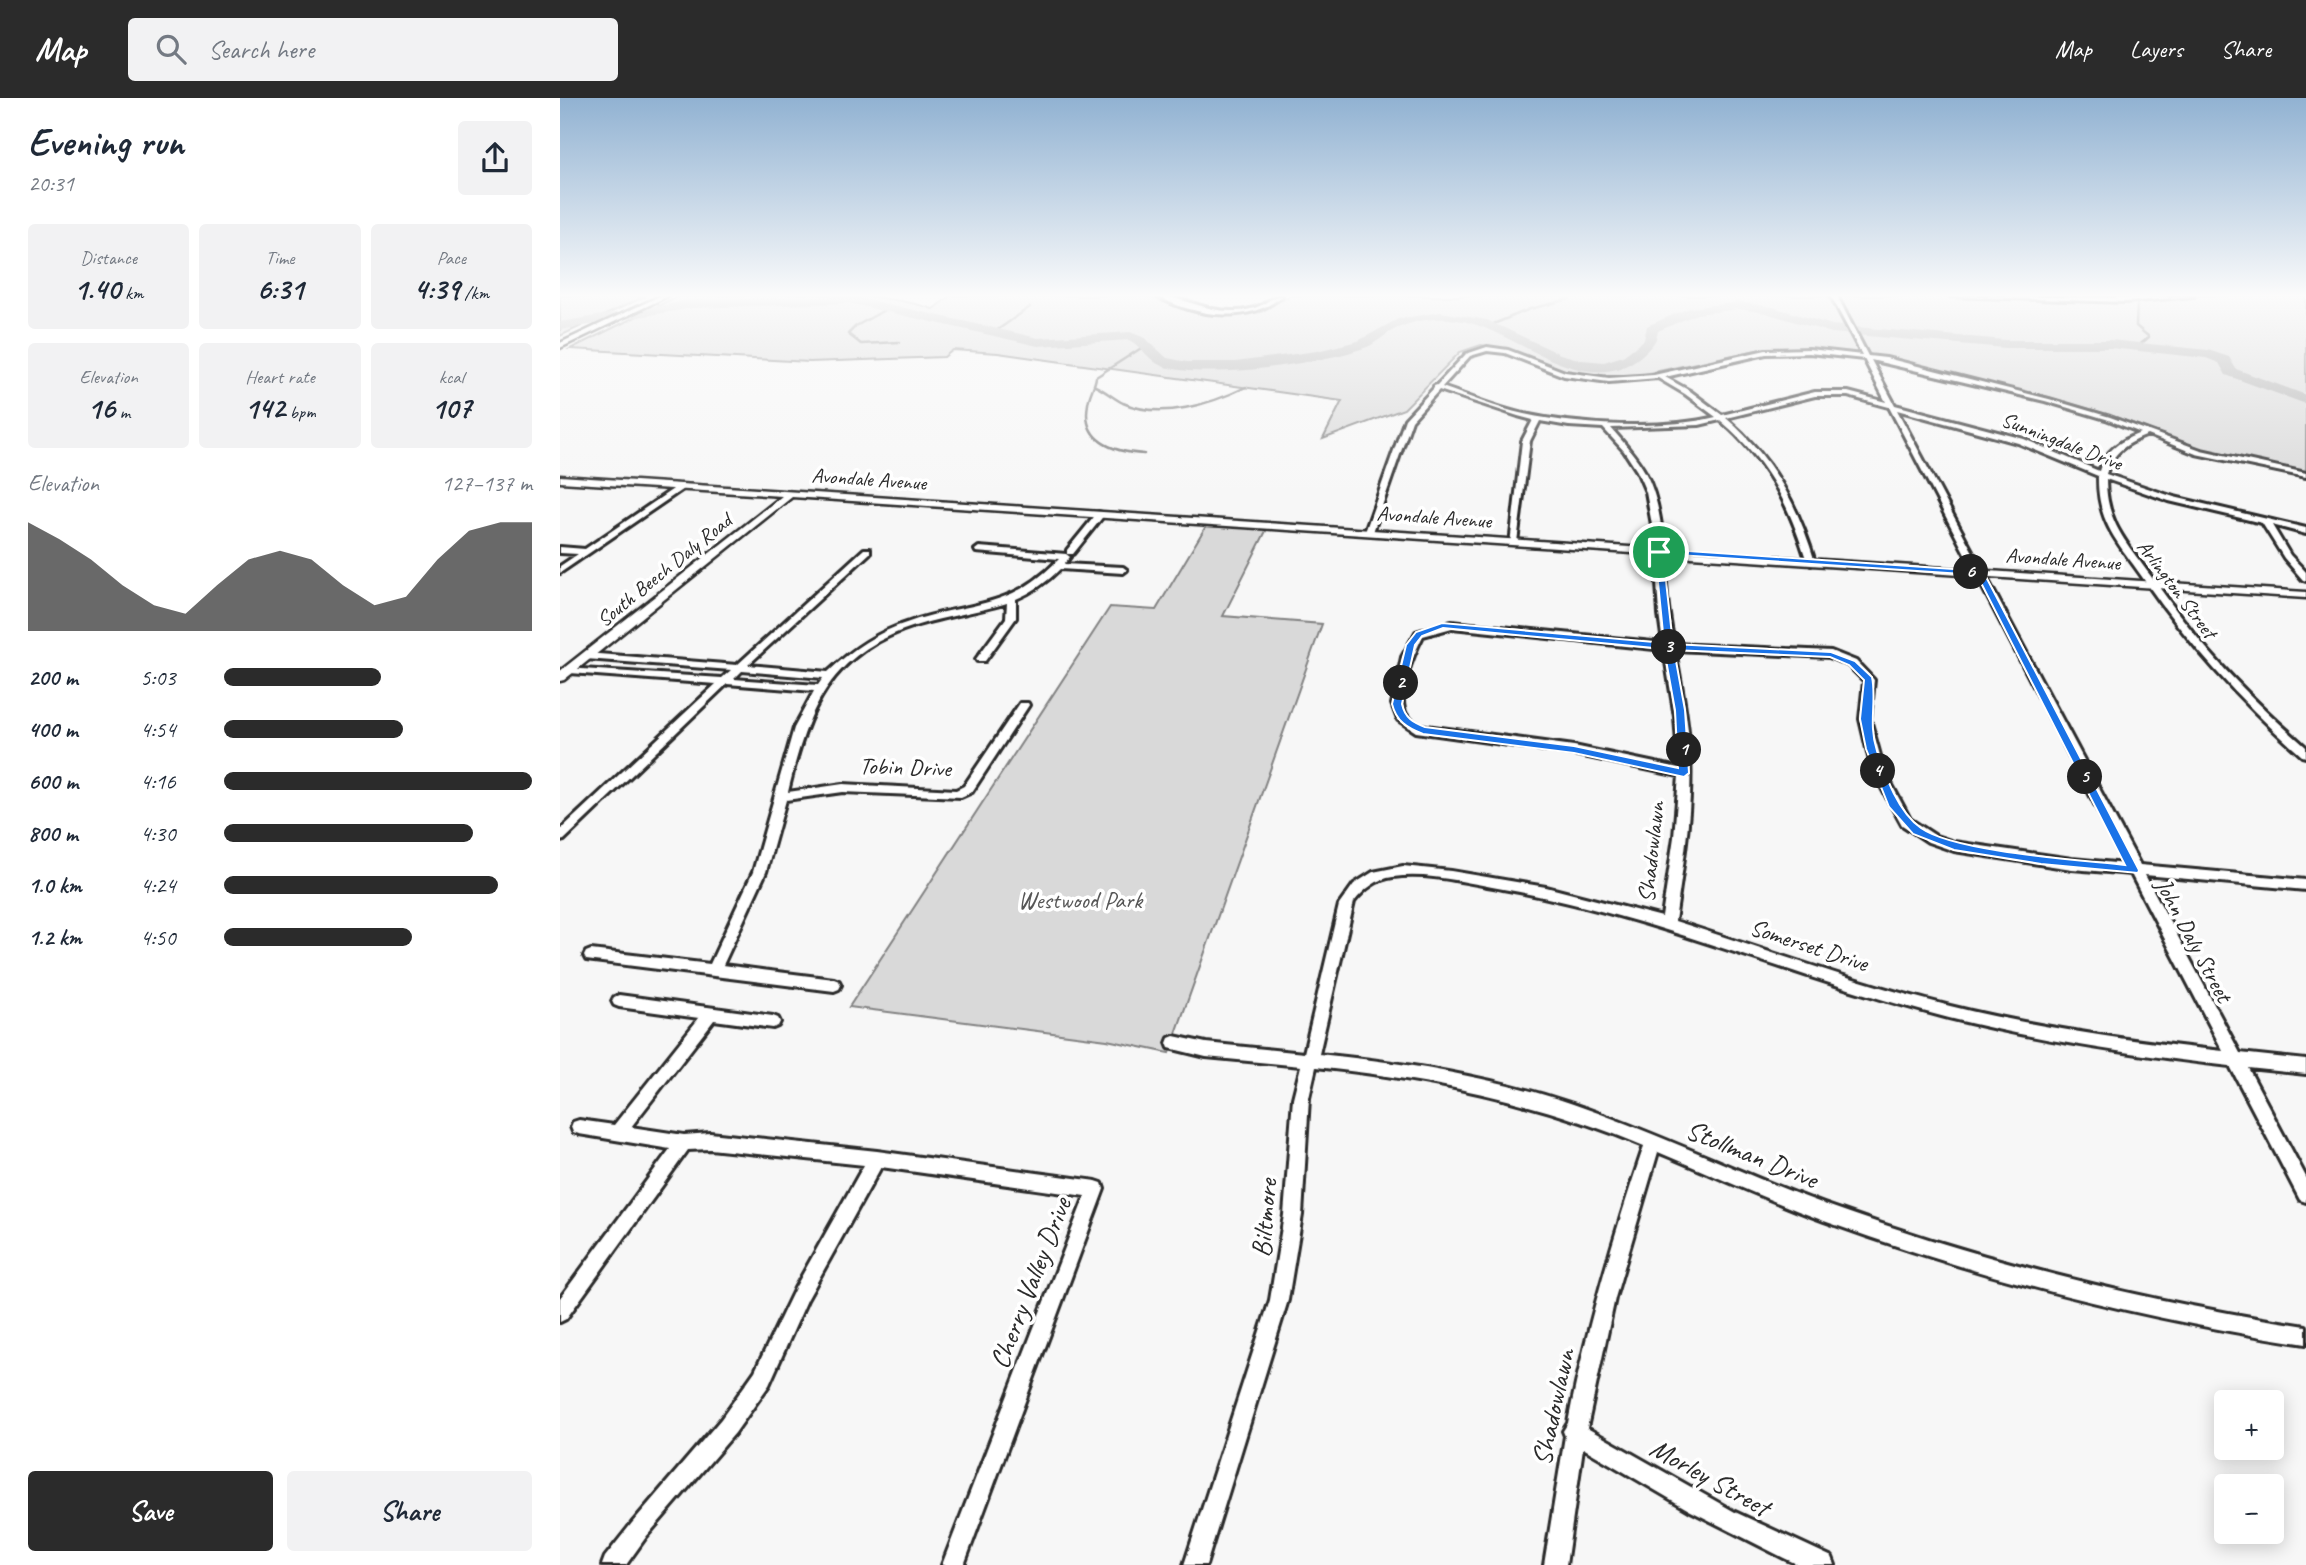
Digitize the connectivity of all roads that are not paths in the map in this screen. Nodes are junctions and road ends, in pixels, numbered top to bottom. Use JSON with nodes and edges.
{"nodes":[{"id":1,"x":1459,"y":364,"type":"edge"},
{"id":2,"x":1537,"y":364,"type":"edge"},
{"id":3,"x":1707,"y":364,"type":"edge"},
{"id":4,"x":1869,"y":364,"type":"edge"},
{"id":5,"x":1897,"y":364,"type":"edge"},
{"id":6,"x":1659,"y":376,"type":"junction"},
{"id":7,"x":1436,"y":387,"type":"junction"},
{"id":8,"x":1892,"y":406,"type":"junction"},
{"id":9,"x":1722,"y":418,"type":"junction"},
{"id":10,"x":1538,"y":419,"type":"junction"},
{"id":11,"x":1606,"y":427,"type":"junction"},
{"id":12,"x":2148,"y":433,"type":"junction"},
{"id":13,"x":2101,"y":474,"type":"junction"},
{"id":14,"x":2306,"y":475,"type":"edge"},
{"id":15,"x":560,"y":479,"type":"edge"},
{"id":16,"x":682,"y":487,"type":"junction"},
{"id":17,"x":792,"y":494,"type":"junction"},
{"id":18,"x":1101,"y":514,"type":"junction"},
{"id":19,"x":2265,"y":522,"type":"junction"},
{"id":20,"x":2306,"y":531,"type":"edge"},
{"id":21,"x":1369,"y":532,"type":"junction"},
{"id":22,"x":1513,"y":542,"type":"junction"},
{"id":23,"x":560,"y":550,"type":"edge"},
{"id":24,"x":979,"y":550,"type":"dead end"},
{"id":25,"x":867,"y":551,"type":"dead end"},
{"id":26,"x":586,"y":552,"type":"junction"},
{"id":27,"x":1070,"y":552,"type":"dead end"},
{"id":28,"x":1659,"y":552,"type":"junction"},
{"id":29,"x":1811,"y":562,"type":"junction"},
{"id":30,"x":1059,"y":566,"type":"junction"},
{"id":31,"x":560,"y":570,"type":"edge"},
{"id":32,"x":1123,"y":570,"type":"dead end"},
{"id":33,"x":1980,"y":573,"type":"junction"},
{"id":34,"x":2306,"y":578,"type":"edge"},
{"id":35,"x":2153,"y":584,"type":"junction"},
{"id":36,"x":2306,"y":595,"type":"edge"},
{"id":37,"x":1012,"y":600,"type":"junction"},
{"id":38,"x":1669,"y":647,"type":"junction"},
{"id":39,"x":586,"y":656,"type":"junction"},
{"id":40,"x":981,"y":659,"type":"dead end"},
{"id":41,"x":738,"y":668,"type":"junction"},
{"id":42,"x":570,"y":670,"type":"junction"},
{"id":43,"x":831,"y":676,"type":"junction"},
{"id":44,"x":560,"y":677,"type":"edge"},
{"id":45,"x":725,"y":681,"type":"junction"},
{"id":46,"x":820,"y":688,"type":"junction"},
{"id":47,"x":1024,"y":705,"type":"dead end"},
{"id":48,"x":2306,"y":753,"type":"edge"},
{"id":49,"x":1684,"y":773,"type":"junction"},
{"id":50,"x":781,"y":797,"type":"junction"},
{"id":51,"x":560,"y":837,"type":"edge"},
{"id":52,"x":2133,"y":870,"type":"junction"},
{"id":53,"x":1372,"y":878,"type":"joint"},
{"id":54,"x":2306,"y":886,"type":"edge"},
{"id":55,"x":1668,"y":922,"type":"junction"},
{"id":56,"x":592,"y":956,"type":"dead end"},
{"id":57,"x":714,"y":970,"type":"junction"},
{"id":58,"x":834,"y":985,"type":"dead end"},
{"id":59,"x":619,"y":1001,"type":"dead end"},
{"id":60,"x":710,"y":1015,"type":"junction"},
{"id":61,"x":773,"y":1022,"type":"dead end"},
{"id":62,"x":1174,"y":1043,"type":"dead end"},
{"id":63,"x":1308,"y":1060,"type":"junction"},
{"id":64,"x":2234,"y":1060,"type":"junction"},
{"id":65,"x":2306,"y":1067,"type":"edge"},
{"id":66,"x":579,"y":1127,"type":"dead end"},
{"id":67,"x":617,"y":1133,"type":"junction"},
{"id":68,"x":1653,"y":1142,"type":"junction"},
{"id":69,"x":684,"y":1143,"type":"junction"},
{"id":70,"x":877,"y":1158,"type":"junction"},
{"id":71,"x":2306,"y":1194,"type":"edge"},
{"id":72,"x":560,"y":1313,"type":"edge"},
{"id":73,"x":2306,"y":1335,"type":"edge"},
{"id":74,"x":1573,"y":1430,"type":"junction"},
{"id":75,"x":613,"y":1565,"type":"edge"},
{"id":76,"x":953,"y":1565,"type":"edge"},
{"id":77,"x":1195,"y":1565,"type":"edge"},
{"id":78,"x":1555,"y":1565,"type":"edge"},
{"id":79,"x":1824,"y":1565,"type":"edge"}],
"edges":[{"from":1,"to":7,"type":"street"},
{"from":2,"to":6,"type":"street"},
{"from":3,"to":6,"type":"street"},
{"from":4,"to":8,"type":"street","name":"John Daly Street"},
{"from":5,"to":12,"type":"street"},
{"from":6,"to":9,"type":"street"},
{"from":7,"to":10,"type":"street","name":"Sunningdale Drive"},
{"from":7,"to":21,"type":"street"},
{"from":8,"to":9,"type":"street","name":"Sunningdale Drive"},
{"from":8,"to":13,"type":"street","name":"Sunningdale Drive"},
{"from":8,"to":33,"type":"street","name":"John Daly Street"},
{"from":9,"to":11,"type":"street","name":"Sunningdale Drive"},
{"from":9,"to":29,"type":"street"},
{"from":10,"to":11,"type":"street","name":"Sunningdale Drive"},
{"from":10,"to":22,"type":"street"},
{"from":11,"to":28,"type":"street","name":"Shadowlawn"},
{"from":12,"to":13,"type":"street"},
{"from":12,"to":14,"type":"street"},
{"from":13,"to":19,"type":"street","name":"Sunningdale Drive"},
{"from":13,"to":35,"type":"street","name":"Arlington Street"},
{"from":15,"to":16,"type":"street","name":"Avondale Avenue"},
{"from":16,"to":17,"type":"street","name":"Avondale Avenue"},
{"from":16,"to":26,"type":"street"},
{"from":17,"to":18,"type":"street","name":"Avondale Avenue"},
{"from":17,"to":39,"type":"street","name":"South Beech Daly Road"},
{"from":18,"to":21,"type":"street","name":"Avondale Avenue"},
{"from":18,"to":27,"type":"street"},
{"from":19,"to":20,"type":"street","name":"Sunningdale Drive"},
{"from":19,"to":34,"type":"street"},
{"from":21,"to":22,"type":"street","name":"Avondale Avenue"},
{"from":22,"to":28,"type":"street","name":"Avondale Avenue"},
{"from":23,"to":26,"type":"street"},
{"from":24,"to":30,"type":"street"},
{"from":25,"to":41,"type":"street"},
{"from":26,"to":31,"type":"street"},
{"from":28,"to":29,"type":"street","name":"Avondale Avenue"},
{"from":28,"to":38,"type":"street","name":"Shadowlawn"},
{"from":29,"to":33,"type":"street","name":"Avondale Avenue"},
{"from":30,"to":32,"type":"street"},
{"from":30,"to":37,"type":"street"},
{"from":33,"to":35,"type":"street","name":"Avondale Avenue"},
{"from":33,"to":52,"type":"street","name":"John Daly Street"},
{"from":35,"to":36,"type":"street","name":"Avondale Avenue"},
{"from":35,"to":48,"type":"street","name":"Arlington Street"},
{"from":37,"to":40,"type":"street"},
{"from":37,"to":43,"type":"street"},
{"from":38,"to":49,"type":"street","name":"Shadowlawn"},
{"from":38,"to":49,"type":"street"},
{"from":38,"to":52,"type":"street"},
{"from":39,"to":41,"type":"street"},
{"from":39,"to":42,"type":"street","name":"South Beech Daly Road"},
{"from":41,"to":43,"type":"street"},
{"from":41,"to":45,"type":"street"},
{"from":42,"to":44,"type":"street","name":"South Beech Daly Road"},
{"from":42,"to":45,"type":"street"},
{"from":43,"to":46,"type":"street"},
{"from":45,"to":46,"type":"street"},
{"from":45,"to":51,"type":"street"},
{"from":46,"to":50,"type":"street"},
{"from":47,"to":50,"type":"street","name":"Tobin Drive"},
{"from":49,"to":55,"type":"street","name":"Shadowlawn"},
{"from":50,"to":57,"type":"street"},
{"from":52,"to":54,"type":"street"},
{"from":52,"to":64,"type":"street","name":"John Daly Street"},
{"from":53,"to":55,"type":"street","name":"Somerset Drive"},
{"from":53,"to":63,"type":"street","name":"Biltmore"},
{"from":55,"to":64,"type":"street","name":"Somerset Drive"},
{"from":56,"to":57,"type":"street"},
{"from":57,"to":58,"type":"street"},
{"from":59,"to":60,"type":"street"},
{"from":60,"to":61,"type":"street"},
{"from":60,"to":67,"type":"street"},
{"from":62,"to":63,"type":"street","name":"Stollman Drive"},
{"from":63,"to":68,"type":"street","name":"Stollman Drive"},
{"from":63,"to":77,"type":"street","name":"Biltmore"},
{"from":64,"to":65,"type":"street","name":"Somerset Drive"},
{"from":64,"to":71,"type":"street","name":"John Daly Street"},
{"from":66,"to":67,"type":"street","name":"Cherry Valley Drive"},
{"from":67,"to":69,"type":"street","name":"Cherry Valley Drive"},
{"from":68,"to":73,"type":"street","name":"Stollman Drive"},
{"from":68,"to":74,"type":"street","name":"Shadowlawn"},
{"from":69,"to":70,"type":"street","name":"Cherry Valley Drive"},
{"from":69,"to":72,"type":"street"},
{"from":70,"to":75,"type":"street"},
{"from":70,"to":76,"type":"street","name":"Cherry Valley Drive"},
{"from":74,"to":78,"type":"street","name":"Shadowlawn"},
{"from":74,"to":79,"type":"street","name":"Morley Street"}]}
